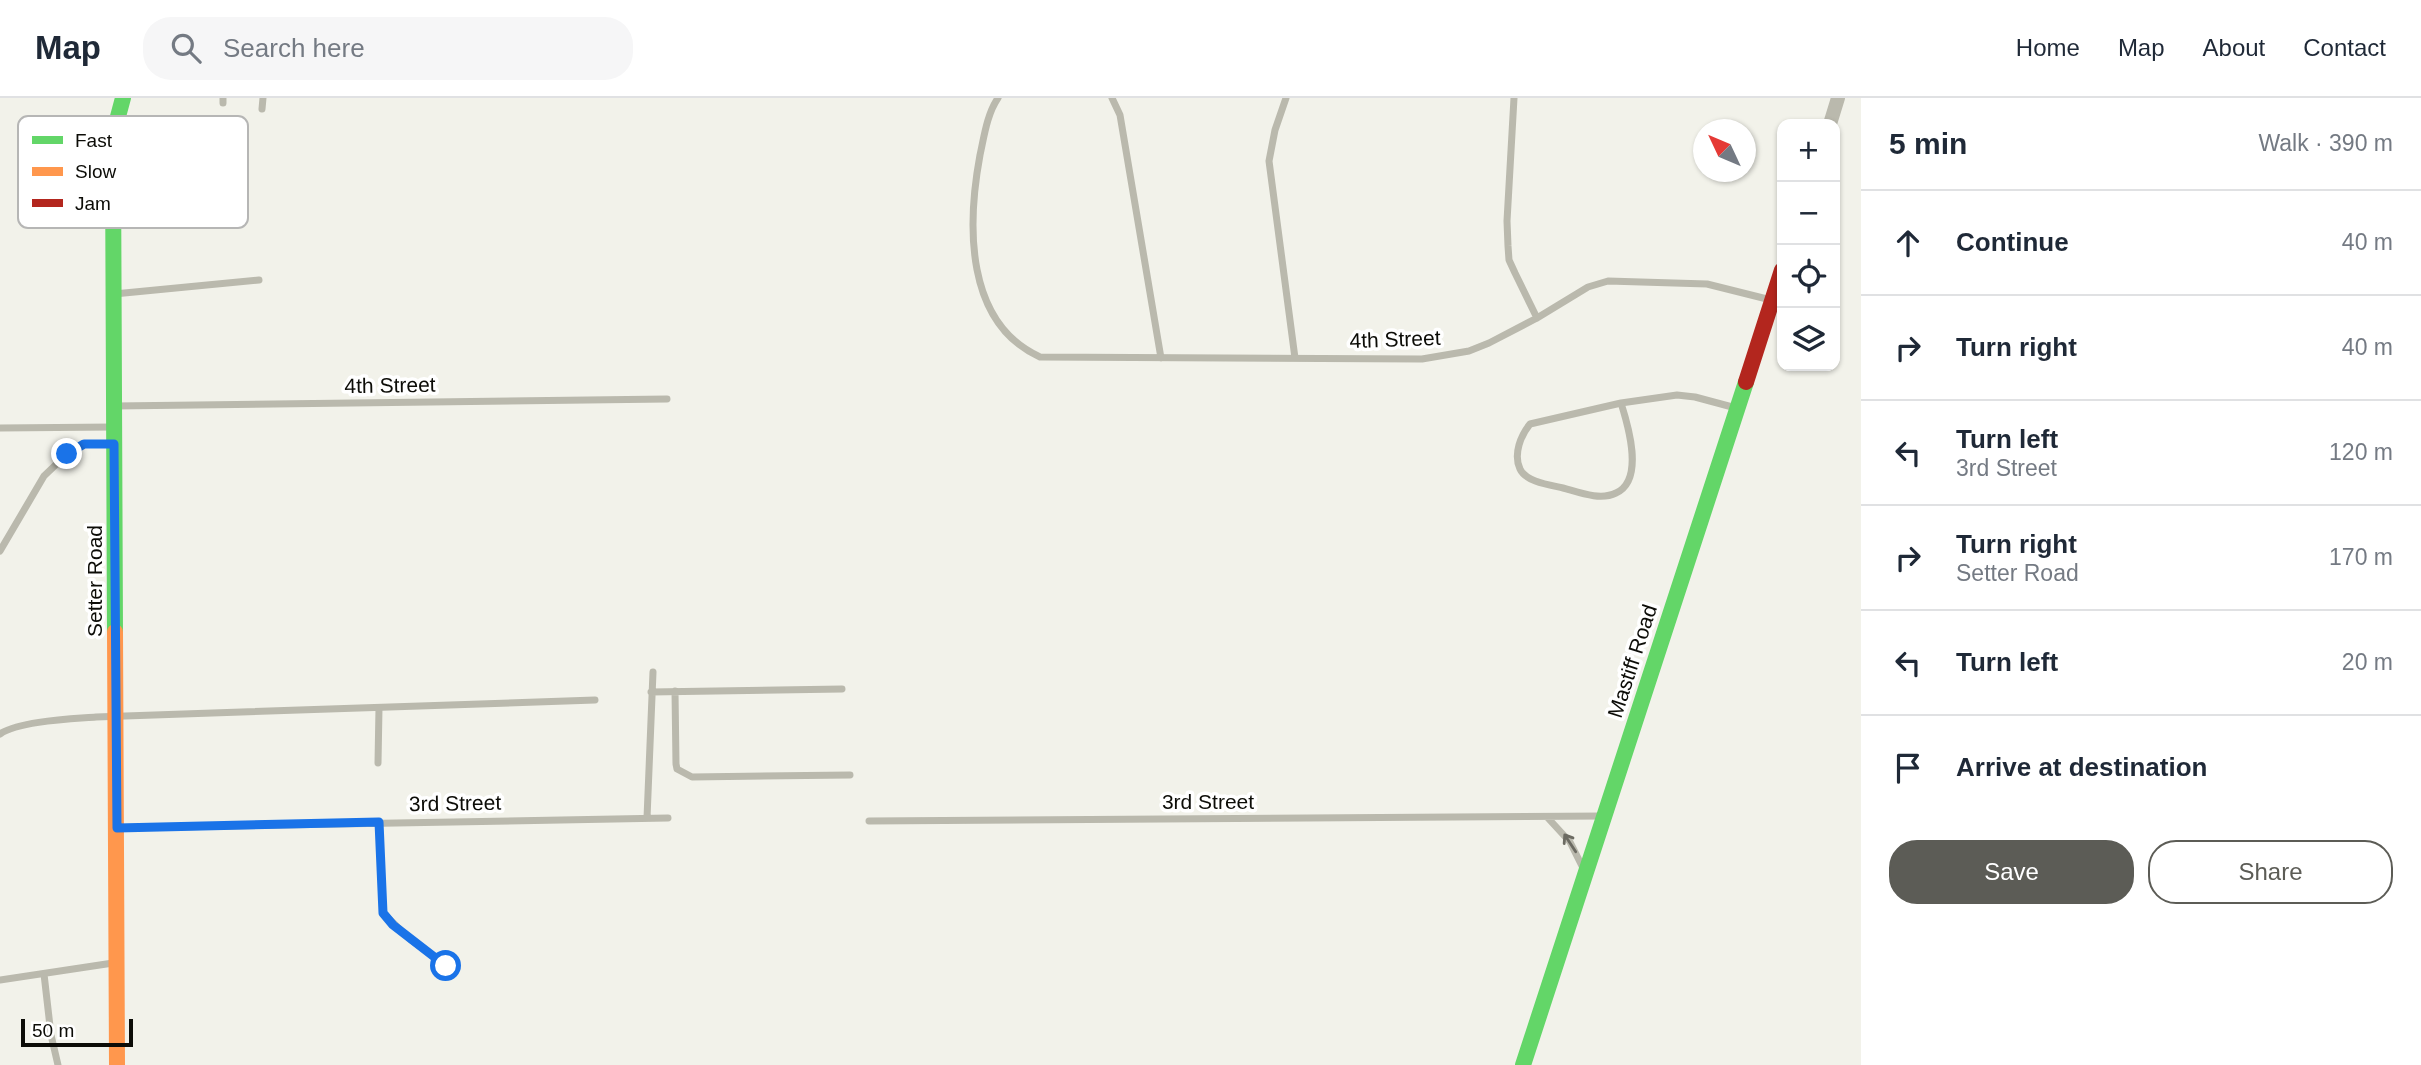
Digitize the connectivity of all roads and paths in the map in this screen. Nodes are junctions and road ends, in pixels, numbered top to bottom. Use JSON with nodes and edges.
{"nodes":[{"id":1,"x":123,"y":98,"type":"edge"},
{"id":2,"x":263,"y":98,"type":"edge"},
{"id":3,"x":998,"y":98,"type":"edge"},
{"id":4,"x":1112,"y":98,"type":"edge"},
{"id":5,"x":1286,"y":98,"type":"edge"},
{"id":6,"x":1514,"y":98,"type":"edge"},
{"id":7,"x":1838,"y":98,"type":"edge"},
{"id":8,"x":262,"y":109,"type":"dead end"},
{"id":9,"x":119,"y":116,"type":"edge"},
{"id":10,"x":1832,"y":119,"type":"edge"},
{"id":11,"x":114,"y":228,"type":"edge"},
{"id":12,"x":259,"y":280,"type":"dead end"},
{"id":13,"x":1777,"y":287,"type":"edge"},
{"id":14,"x":114,"y":294,"type":"junction"},
{"id":15,"x":1773,"y":300,"type":"junction"},
{"id":16,"x":1537,"y":318,"type":"junction"},
{"id":17,"x":1161,"y":358,"type":"junction"},
{"id":18,"x":1295,"y":358,"type":"junction"},
{"id":19,"x":667,"y":400,"type":"dead end"},
{"id":20,"x":1620,"y":403,"type":"junction"},
{"id":21,"x":114,"y":406,"type":"junction"},
{"id":22,"x":1737,"y":408,"type":"junction"},
{"id":23,"x":114,"y":427,"type":"junction"},
{"id":24,"x":0,"y":428,"type":"edge"},
{"id":25,"x":114,"y":444,"type":"junction"},
{"id":26,"x":0,"y":551,"type":"edge"},
{"id":27,"x":653,"y":672,"type":"dead end"},
{"id":28,"x":842,"y":689,"type":"dead end"},
{"id":29,"x":675,"y":691,"type":"junction"},
{"id":30,"x":651,"y":692,"type":"junction"},
{"id":31,"x":595,"y":700,"type":"dead end"},
{"id":32,"x":379,"y":708,"type":"junction"},
{"id":33,"x":117,"y":717,"type":"junction"},
{"id":34,"x":0,"y":734,"type":"edge"},
{"id":35,"x":377,"y":763,"type":"dead end"},
{"id":36,"x":850,"y":775,"type":"dead end"},
{"id":37,"x":1604,"y":816,"type":"junction"},
{"id":38,"x":1546,"y":817,"type":"junction"},
{"id":39,"x":647,"y":818,"type":"junction"},
{"id":40,"x":668,"y":818,"type":"dead end"},
{"id":41,"x":869,"y":821,"type":"dead end"},
{"id":42,"x":379,"y":822,"type":"junction"},
{"id":43,"x":117,"y":828,"type":"junction"},
{"id":44,"x":1585,"y":876,"type":"junction"},
{"id":45,"x":116,"y":962,"type":"junction"},
{"id":46,"x":446,"y":966,"type":"dead end"},
{"id":47,"x":44,"y":974,"type":"junction"},
{"id":48,"x":0,"y":980,"type":"edge"},
{"id":49,"x":58,"y":1065,"type":"edge"},
{"id":50,"x":117,"y":1065,"type":"edge"},
{"id":51,"x":1522,"y":1065,"type":"edge"}],
"edges":[{"from":1,"to":9,"type":"street","name":"Setter Road"},
{"from":2,"to":8,"type":"lane"},
{"from":3,"to":17,"type":"lane","name":"4th Street"},
{"from":4,"to":17,"type":"lane"},
{"from":5,"to":18,"type":"lane"},
{"from":6,"to":16,"type":"lane"},
{"from":7,"to":10,"type":"street"},
{"from":11,"to":14,"type":"street","name":"Setter Road"},
{"from":12,"to":14,"type":"lane"},
{"from":13,"to":15,"type":"street","name":"Mastiff Road"},
{"from":14,"to":21,"type":"street","name":"Setter Road"},
{"from":15,"to":16,"type":"lane","name":"4th Street"},
{"from":15,"to":22,"type":"street","name":"Mastiff Road"},
{"from":16,"to":18,"type":"lane","name":"4th Street"},
{"from":17,"to":18,"type":"lane","name":"4th Street"},
{"from":19,"to":21,"type":"lane","name":"4th Street"},
{"from":20,"to":20,"type":"lane"},
{"from":20,"to":22,"type":"lane"},
{"from":21,"to":23,"type":"street","name":"Setter Road"},
{"from":22,"to":37,"type":"street","name":"Mastiff Road"},
{"from":23,"to":24,"type":"lane"},
{"from":23,"to":25,"type":"street","name":"Setter Road"},
{"from":25,"to":26,"type":"lane"},
{"from":25,"to":33,"type":"street","name":"Setter Road"},
{"from":27,"to":30,"type":"lane"},
{"from":28,"to":29,"type":"lane"},
{"from":29,"to":30,"type":"lane"},
{"from":29,"to":36,"type":"lane"},
{"from":30,"to":39,"type":"lane"},
{"from":31,"to":32,"type":"lane"},
{"from":32,"to":33,"type":"lane"},
{"from":32,"to":35,"type":"lane"},
{"from":33,"to":34,"type":"lane"},
{"from":33,"to":43,"type":"street","name":"Setter Road"},
{"from":37,"to":38,"type":"lane","name":"3rd Street"},
{"from":37,"to":44,"type":"street","name":"Mastiff Road"},
{"from":38,"to":41,"type":"lane","name":"3rd Street"},
{"from":44,"to":38,"type":"lane","one_way":true},
{"from":39,"to":40,"type":"lane","name":"3rd Street"},
{"from":39,"to":42,"type":"lane","name":"3rd Street"},
{"from":42,"to":43,"type":"lane","name":"3rd Street"},
{"from":42,"to":46,"type":"lane"},
{"from":43,"to":45,"type":"street","name":"Setter Road"},
{"from":44,"to":51,"type":"street","name":"Mastiff Road"},
{"from":45,"to":47,"type":"lane"},
{"from":45,"to":50,"type":"street","name":"Setter Road"},
{"from":47,"to":48,"type":"lane"},
{"from":47,"to":49,"type":"lane"}]}
